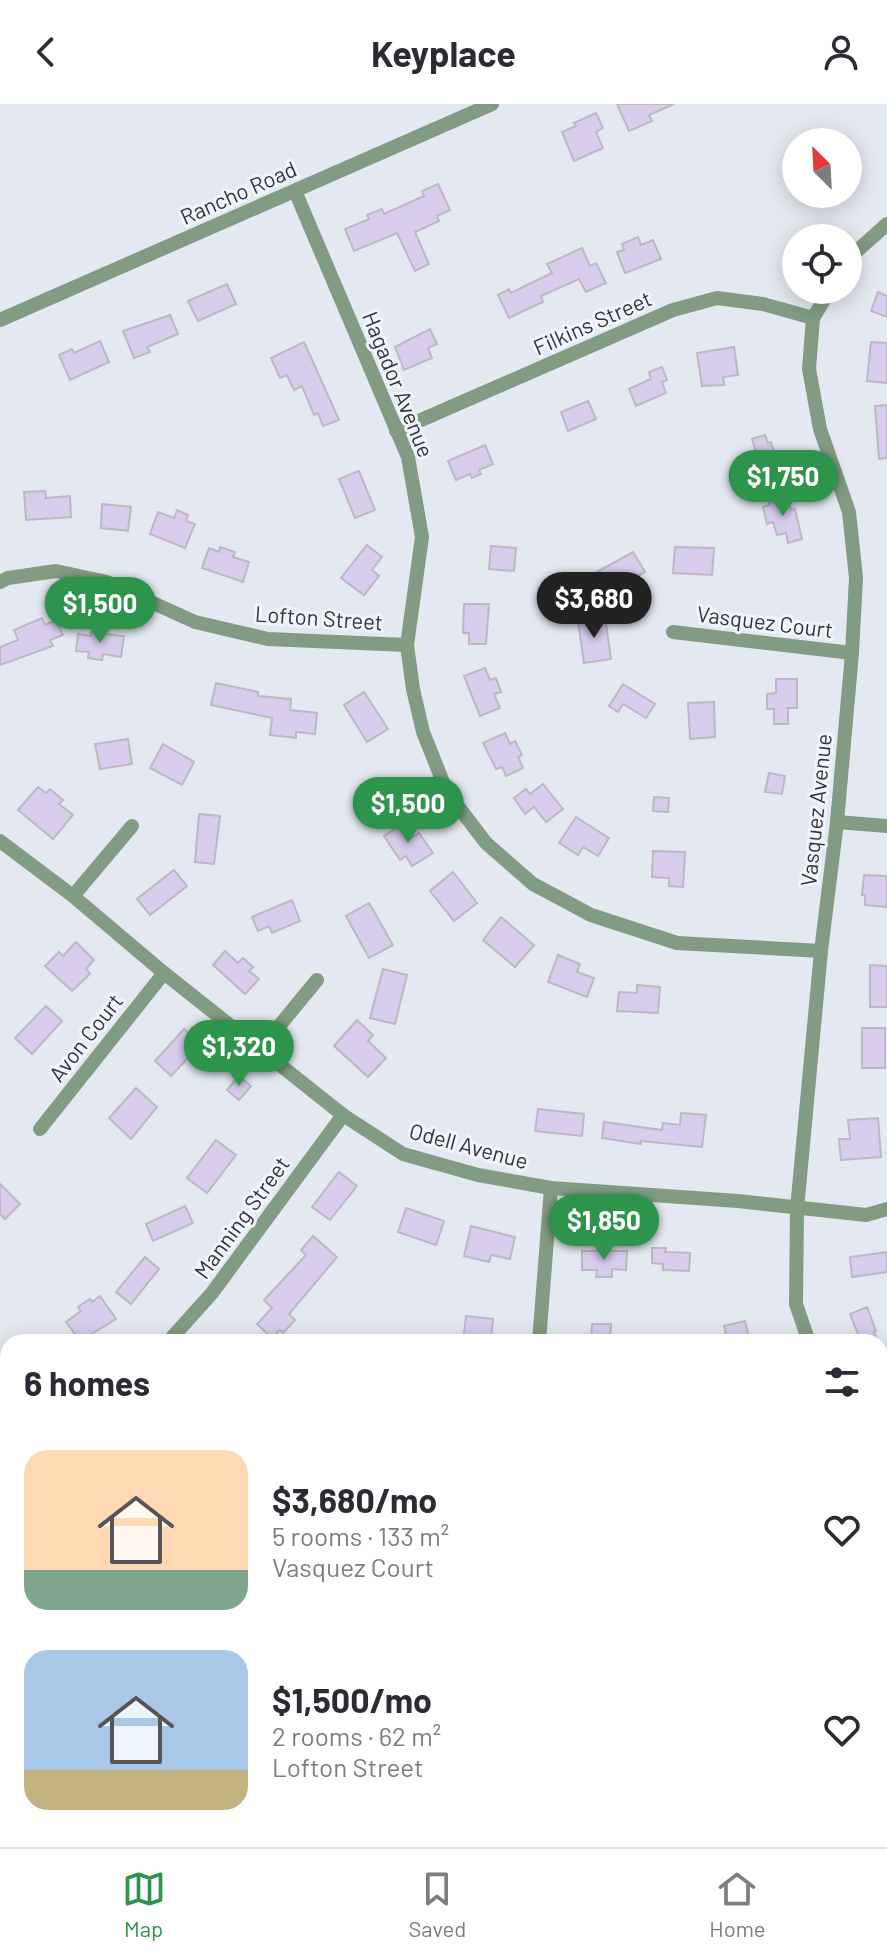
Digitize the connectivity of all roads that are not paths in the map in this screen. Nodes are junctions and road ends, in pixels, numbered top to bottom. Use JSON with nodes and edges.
{"nodes":[{"id":1,"x":492,"y":104,"type":"edge"},
{"id":2,"x":295,"y":191,"type":"junction"},
{"id":3,"x":887,"y":224,"type":"edge"},
{"id":4,"x":862,"y":246,"type":"edge"},
{"id":5,"x":822,"y":304,"type":"edge"},
{"id":6,"x":813,"y":318,"type":"junction"},
{"id":7,"x":0,"y":320,"type":"edge"},
{"id":8,"x":396,"y":431,"type":"junction"},
{"id":9,"x":0,"y":582,"type":"edge"},
{"id":10,"x":673,"y":632,"type":"dead end"},
{"id":11,"x":407,"y":645,"type":"junction"},
{"id":12,"x":852,"y":653,"type":"junction"},
{"id":13,"x":837,"y":822,"type":"junction"},
{"id":14,"x":132,"y":826,"type":"dead end"},
{"id":15,"x":887,"y":826,"type":"edge"},
{"id":16,"x":0,"y":841,"type":"edge"},
{"id":17,"x":73,"y":896,"type":"junction"},
{"id":18,"x":821,"y":951,"type":"junction"},
{"id":19,"x":164,"y":973,"type":"junction"},
{"id":20,"x":317,"y":980,"type":"dead end"},
{"id":21,"x":261,"y":1048,"type":"junction"},
{"id":22,"x":343,"y":1115,"type":"junction"},
{"id":23,"x":40,"y":1129,"type":"dead end"},
{"id":24,"x":551,"y":1188,"type":"junction"},
{"id":25,"x":797,"y":1209,"type":"junction"},
{"id":26,"x":887,"y":1209,"type":"edge"},
{"id":27,"x":175,"y":1334,"type":"edge"},
{"id":28,"x":540,"y":1334,"type":"edge"},
{"id":29,"x":806,"y":1334,"type":"edge"}],
"edges":[{"from":1,"to":2,"type":"street","name":"Rancho Road"},
{"from":2,"to":7,"type":"street","name":"Rancho Road"},
{"from":2,"to":8,"type":"street","name":"Hagador Avenue"},
{"from":3,"to":4,"type":"street"},
{"from":5,"to":6,"type":"street","name":"Vasquez Avenue"},
{"from":6,"to":8,"type":"street","name":"Filkins Street"},
{"from":6,"to":12,"type":"street","name":"Vasquez Avenue"},
{"from":8,"to":11,"type":"street","name":"Hagador Avenue"},
{"from":9,"to":11,"type":"street","name":"Lofton Street"},
{"from":10,"to":12,"type":"street","name":"Vasquez Court"},
{"from":11,"to":18,"type":"street","name":"Hagador Avenue"},
{"from":12,"to":13,"type":"street","name":"Vasquez Avenue"},
{"from":13,"to":15,"type":"street"},
{"from":13,"to":18,"type":"street","name":"Vasquez Avenue"},
{"from":14,"to":17,"type":"street"},
{"from":16,"to":17,"type":"street","name":"Odell Avenue"},
{"from":17,"to":19,"type":"street","name":"Odell Avenue"},
{"from":18,"to":25,"type":"street","name":"Vasquez Avenue"},
{"from":19,"to":21,"type":"street","name":"Odell Avenue"},
{"from":19,"to":23,"type":"street","name":"Avon Court"},
{"from":20,"to":21,"type":"street"},
{"from":21,"to":22,"type":"street","name":"Odell Avenue"},
{"from":22,"to":24,"type":"street","name":"Odell Avenue"},
{"from":22,"to":27,"type":"street","name":"Manning Street"},
{"from":24,"to":25,"type":"street","name":"Odell Avenue"},
{"from":24,"to":28,"type":"street"},
{"from":25,"to":26,"type":"street","name":"Odell Avenue"},
{"from":25,"to":29,"type":"street","name":"Vasquez Avenue"}]}
